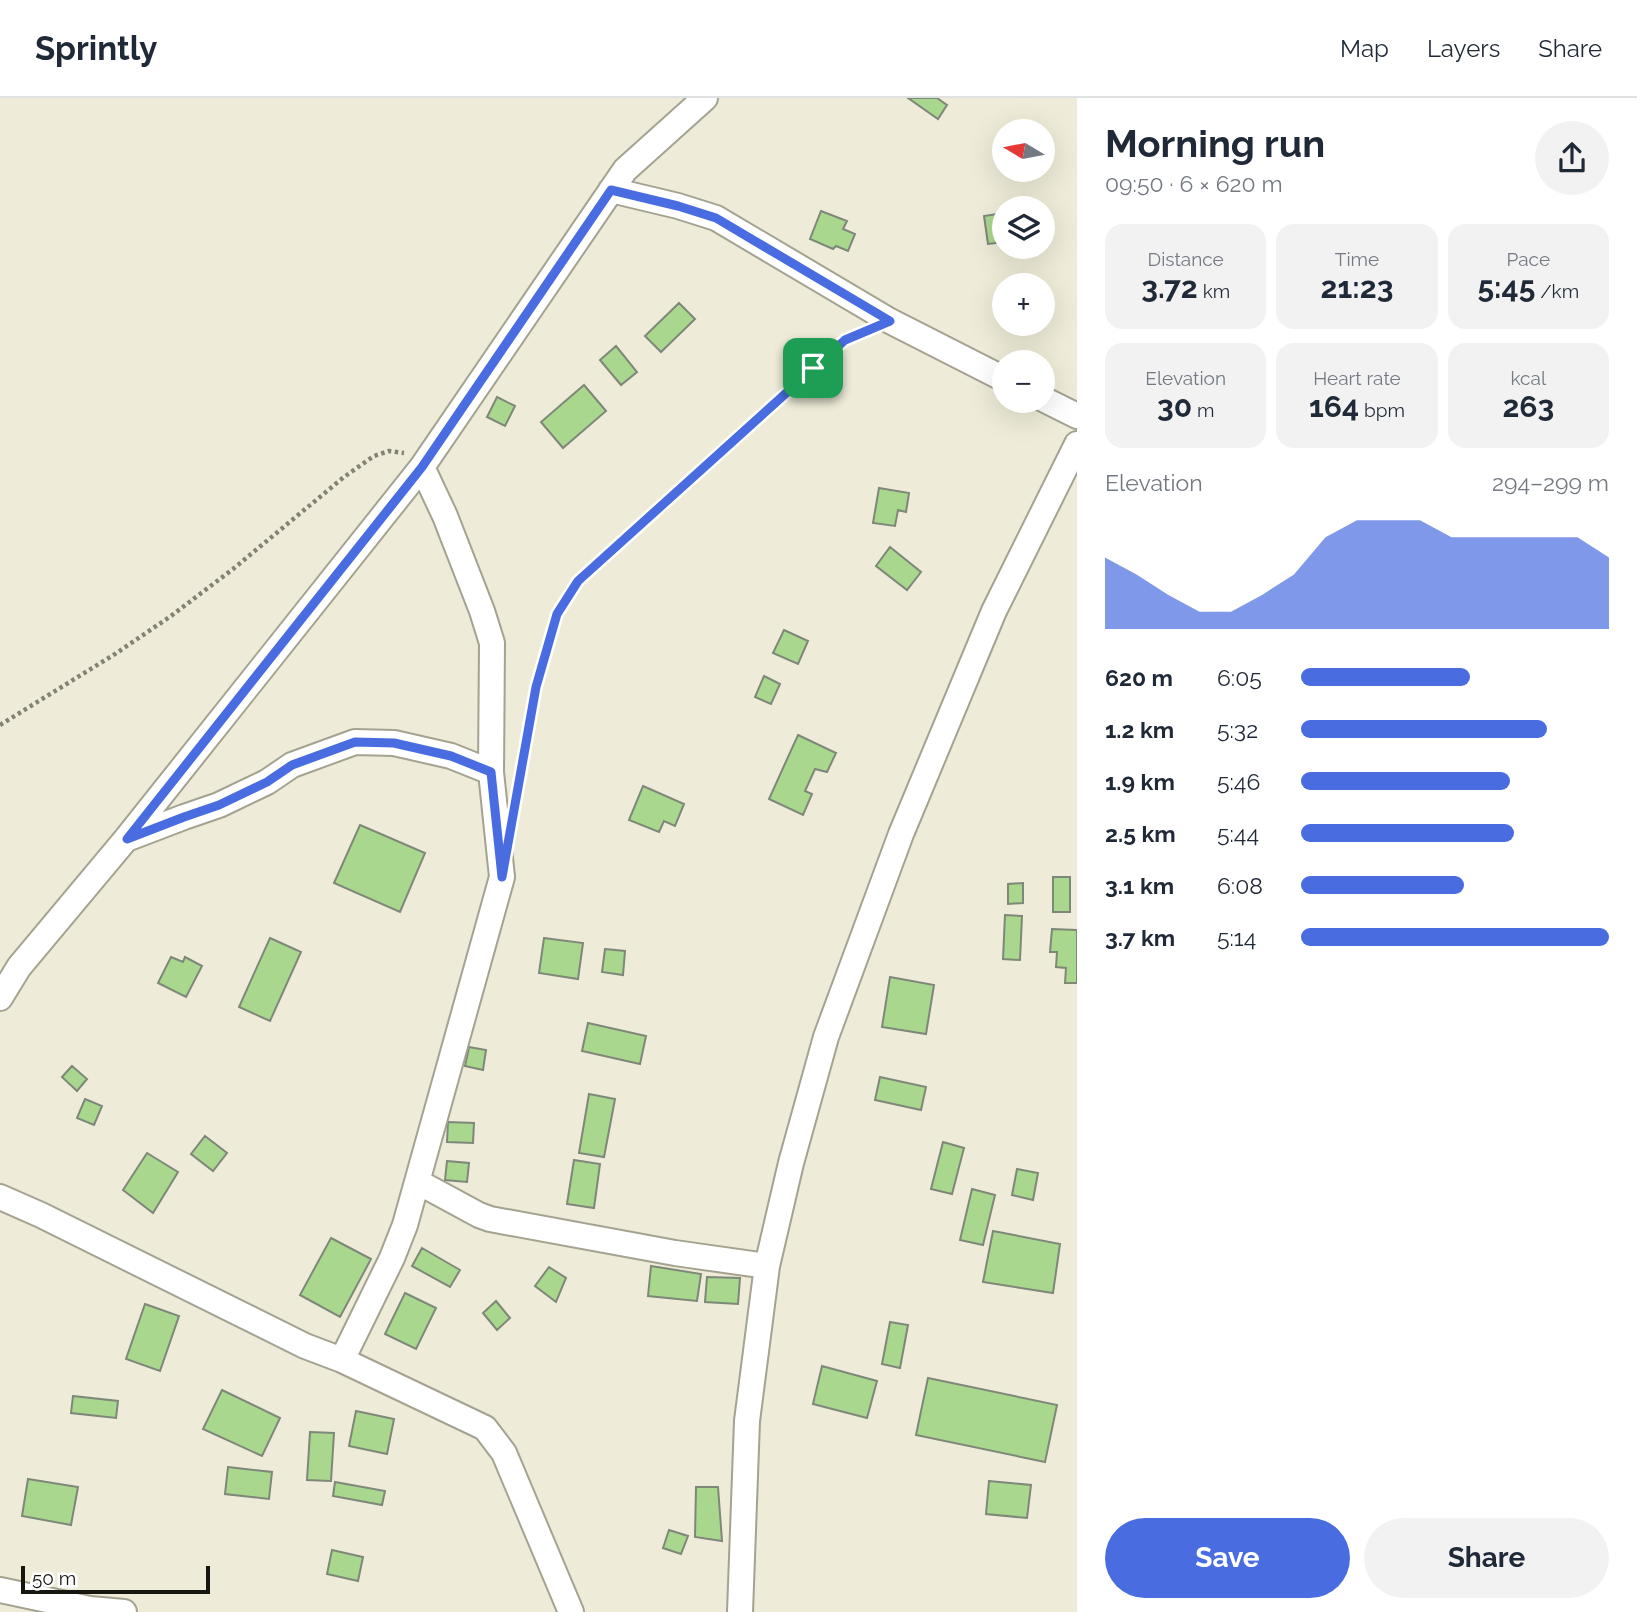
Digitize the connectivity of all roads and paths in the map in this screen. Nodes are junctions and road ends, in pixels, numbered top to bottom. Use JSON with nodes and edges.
{"nodes":[{"id":1,"x":705,"y":98,"type":"edge"},
{"id":2,"x":611,"y":190,"type":"junction"},
{"id":3,"x":890,"y":321,"type":"junction"},
{"id":4,"x":992,"y":373,"type":"edge"},
{"id":5,"x":1055,"y":405,"type":"edge"},
{"id":6,"x":1077,"y":416,"type":"edge"},
{"id":7,"x":1077,"y":444,"type":"edge"},
{"id":8,"x":422,"y":467,"type":"junction"},
{"id":9,"x":0,"y":725,"type":"edge"},
{"id":10,"x":491,"y":772,"type":"junction"},
{"id":11,"x":517,"y":796,"type":"dead end"},
{"id":12,"x":127,"y":839,"type":"junction"},
{"id":13,"x":0,"y":998,"type":"edge"},
{"id":14,"x":418,"y":1182,"type":"junction"},
{"id":15,"x":0,"y":1197,"type":"edge"},
{"id":16,"x":767,"y":1265,"type":"junction"},
{"id":17,"x":342,"y":1360,"type":"junction"},
{"id":18,"x":0,"y":1590,"type":"edge"},
{"id":19,"x":124,"y":1612,"type":"edge"},
{"id":20,"x":571,"y":1612,"type":"edge"},
{"id":21,"x":740,"y":1612,"type":"edge"}],
"edges":[{"from":1,"to":2,"type":"street"},
{"from":2,"to":3,"type":"street"},
{"from":2,"to":8,"type":"street"},
{"from":3,"to":4,"type":"street"},
{"from":3,"to":11,"type":"path"},
{"from":5,"to":6,"type":"street"},
{"from":7,"to":16,"type":"street"},
{"from":8,"to":9,"type":"path"},
{"from":8,"to":10,"type":"street"},
{"from":8,"to":12,"type":"street"},
{"from":10,"to":12,"type":"street"},
{"from":10,"to":14,"type":"street"},
{"from":12,"to":13,"type":"street"},
{"from":14,"to":16,"type":"street"},
{"from":14,"to":17,"type":"street"},
{"from":15,"to":17,"type":"street"},
{"from":16,"to":21,"type":"street"},
{"from":17,"to":20,"type":"street"},
{"from":18,"to":19,"type":"street"}]}
